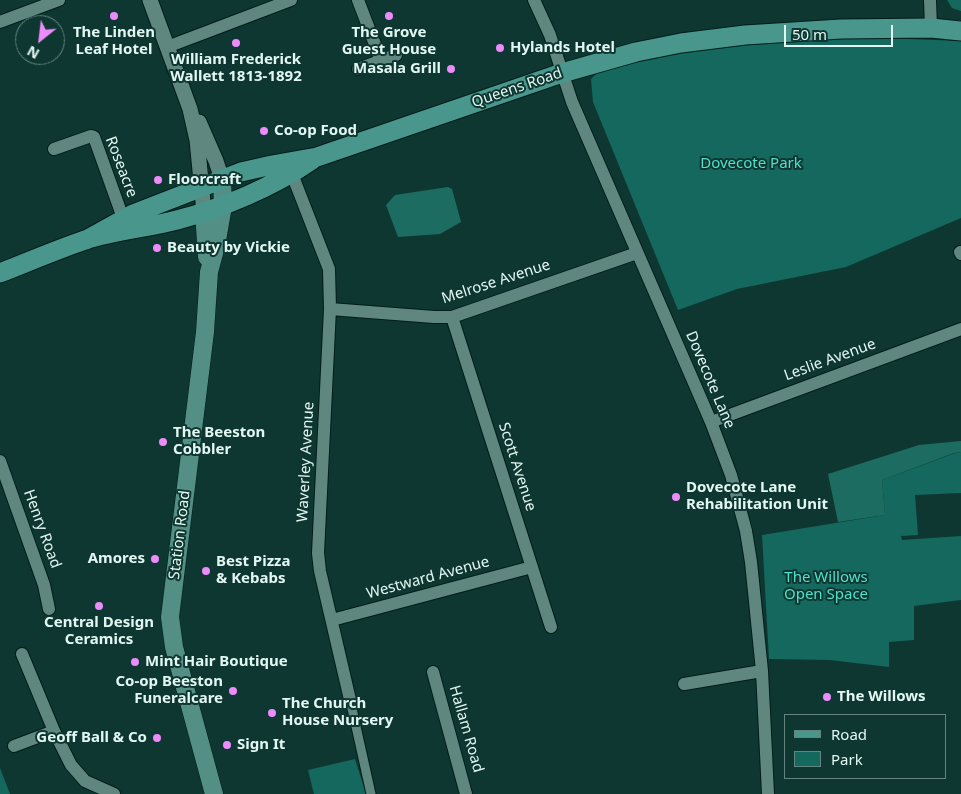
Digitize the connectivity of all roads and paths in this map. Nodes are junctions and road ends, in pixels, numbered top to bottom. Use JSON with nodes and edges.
{"nodes":[{"id":1,"x":60,"y":0,"type":"edge"},
{"id":2,"x":150,"y":0,"type":"edge"},
{"id":3,"x":291,"y":0,"type":"edge"},
{"id":4,"x":358,"y":0,"type":"edge"},
{"id":5,"x":534,"y":0,"type":"edge"},
{"id":6,"x":930,"y":0,"type":"edge"},
{"id":7,"x":0,"y":22,"type":"edge"},
{"id":8,"x":931,"y":28,"type":"junction"},
{"id":9,"x":961,"y":31,"type":"edge"},
{"id":10,"x":166,"y":47,"type":"junction"},
{"id":11,"x":396,"y":55,"type":"dead end"},
{"id":12,"x":381,"y":60,"type":"junction"},
{"id":13,"x":358,"y":69,"type":"dead end"},
{"id":14,"x":562,"y":72,"type":"junction"},
{"id":15,"x":190,"y":109,"type":"junction"},
{"id":16,"x":54,"y":149,"type":"dead end"},
{"id":17,"x":317,"y":157,"type":"junction"},
{"id":18,"x":292,"y":174,"type":"junction"},
{"id":19,"x":222,"y":179,"type":"junction"},
{"id":20,"x":202,"y":186,"type":"junction"},
{"id":21,"x":223,"y":206,"type":"junction"},
{"id":22,"x":204,"y":212,"type":"junction"},
{"id":23,"x":123,"y":218,"type":"junction"},
{"id":24,"x":86,"y":240,"type":"junction"},
{"id":25,"x":638,"y":253,"type":"junction"},
{"id":26,"x":210,"y":272,"type":"junction"},
{"id":27,"x":0,"y":273,"type":"edge"},
{"id":28,"x":330,"y":308,"type":"junction"},
{"id":29,"x":452,"y":317,"type":"junction"},
{"id":30,"x":961,"y":329,"type":"edge"},
{"id":31,"x":711,"y":422,"type":"junction"},
{"id":32,"x":0,"y":461,"type":"edge"},
{"id":33,"x":532,"y":567,"type":"junction"},
{"id":34,"x":49,"y":609,"type":"dead end"},
{"id":35,"x":332,"y":620,"type":"junction"},
{"id":36,"x":550,"y":627,"type":"dead end"},
{"id":37,"x":22,"y":654,"type":"dead end"},
{"id":38,"x":762,"y":671,"type":"junction"},
{"id":39,"x":433,"y":672,"type":"dead end"},
{"id":40,"x":684,"y":684,"type":"dead end"},
{"id":41,"x":351,"y":704,"type":"joint"},
{"id":42,"x":54,"y":730,"type":"junction"},
{"id":43,"x":14,"y":746,"type":"dead end"},
{"id":44,"x":98,"y":791,"type":"edge"},
{"id":45,"x":212,"y":793,"type":"edge"},
{"id":46,"x":114,"y":794,"type":"edge"},
{"id":47,"x":371,"y":794,"type":"edge"},
{"id":48,"x":466,"y":794,"type":"edge"},
{"id":49,"x":768,"y":794,"type":"edge"}],
"edges":[{"from":1,"to":7,"type":"street"},
{"from":2,"to":10,"type":"street","name":"Station Road"},
{"from":3,"to":10,"type":"street"},
{"from":4,"to":12,"type":"street"},
{"from":5,"to":14,"type":"street","name":"Dovecote Lane"},
{"from":6,"to":8,"type":"street"},
{"from":8,"to":9,"type":"main road","name":"Queens Road"},
{"from":8,"to":14,"type":"main road","name":"Queens Road"},
{"from":10,"to":15,"type":"street","name":"Station Road"},
{"from":11,"to":12,"type":"street"},
{"from":12,"to":13,"type":"street"},
{"from":14,"to":17,"type":"main road","name":"Queens Road"},
{"from":14,"to":25,"type":"street","name":"Dovecote Lane"},
{"from":15,"to":19,"type":"street","name":"Station Road"},
{"from":15,"to":20,"type":"street","name":"Station Road"},
{"from":16,"to":23,"type":"street","name":"Roseacre"},
{"from":17,"to":18,"type":"main road","name":"Queens Road"},
{"from":17,"to":19,"type":"main road","name":"Queens Road"},
{"from":18,"to":21,"type":"main road","name":"Queens Road"},
{"from":18,"to":28,"type":"street","name":"Waverley Avenue"},
{"from":19,"to":20,"type":"main road","name":"Queens Road"},
{"from":19,"to":21,"type":"main road","name":"Station Road"},
{"from":20,"to":22,"type":"street","name":"Station Road"},
{"from":20,"to":23,"type":"main road","name":"Queens Road"},
{"from":21,"to":22,"type":"main road","name":"Queens Road"},
{"from":21,"to":26,"type":"main road","name":"Station Road"},
{"from":22,"to":24,"type":"main road","name":"Queens Road"},
{"from":22,"to":26,"type":"main road","name":"Station Road"},
{"from":23,"to":24,"type":"main road","name":"Queens Road"},
{"from":24,"to":27,"type":"main road","name":"Queens Road"},
{"from":25,"to":29,"type":"street","name":"Melrose Avenue"},
{"from":25,"to":31,"type":"street","name":"Dovecote Lane"},
{"from":26,"to":45,"type":"main road","name":"Station Road"},
{"from":28,"to":29,"type":"street","name":"Melrose Avenue"},
{"from":28,"to":35,"type":"street","name":"Waverley Avenue"},
{"from":29,"to":33,"type":"street","name":"Scott Avenue"},
{"from":30,"to":31,"type":"street","name":"Leslie Avenue"},
{"from":31,"to":38,"type":"street","name":"Dovecote Lane"},
{"from":32,"to":34,"type":"street","name":"Henry Road"},
{"from":33,"to":35,"type":"street","name":"Westward Avenue"},
{"from":33,"to":36,"type":"street","name":"Scott Avenue"},
{"from":35,"to":41,"type":"street","name":"Waverley Avenue"},
{"from":37,"to":42,"type":"street"},
{"from":38,"to":40,"type":"street"},
{"from":38,"to":49,"type":"street","name":"Dovecote Lane"},
{"from":39,"to":48,"type":"street","name":"Hallam Road"},
{"from":41,"to":47,"type":"street","name":"Waverley Avenue"},
{"from":42,"to":43,"type":"street"},
{"from":42,"to":44,"type":"street"},
{"from":44,"to":46,"type":"street"}]}
